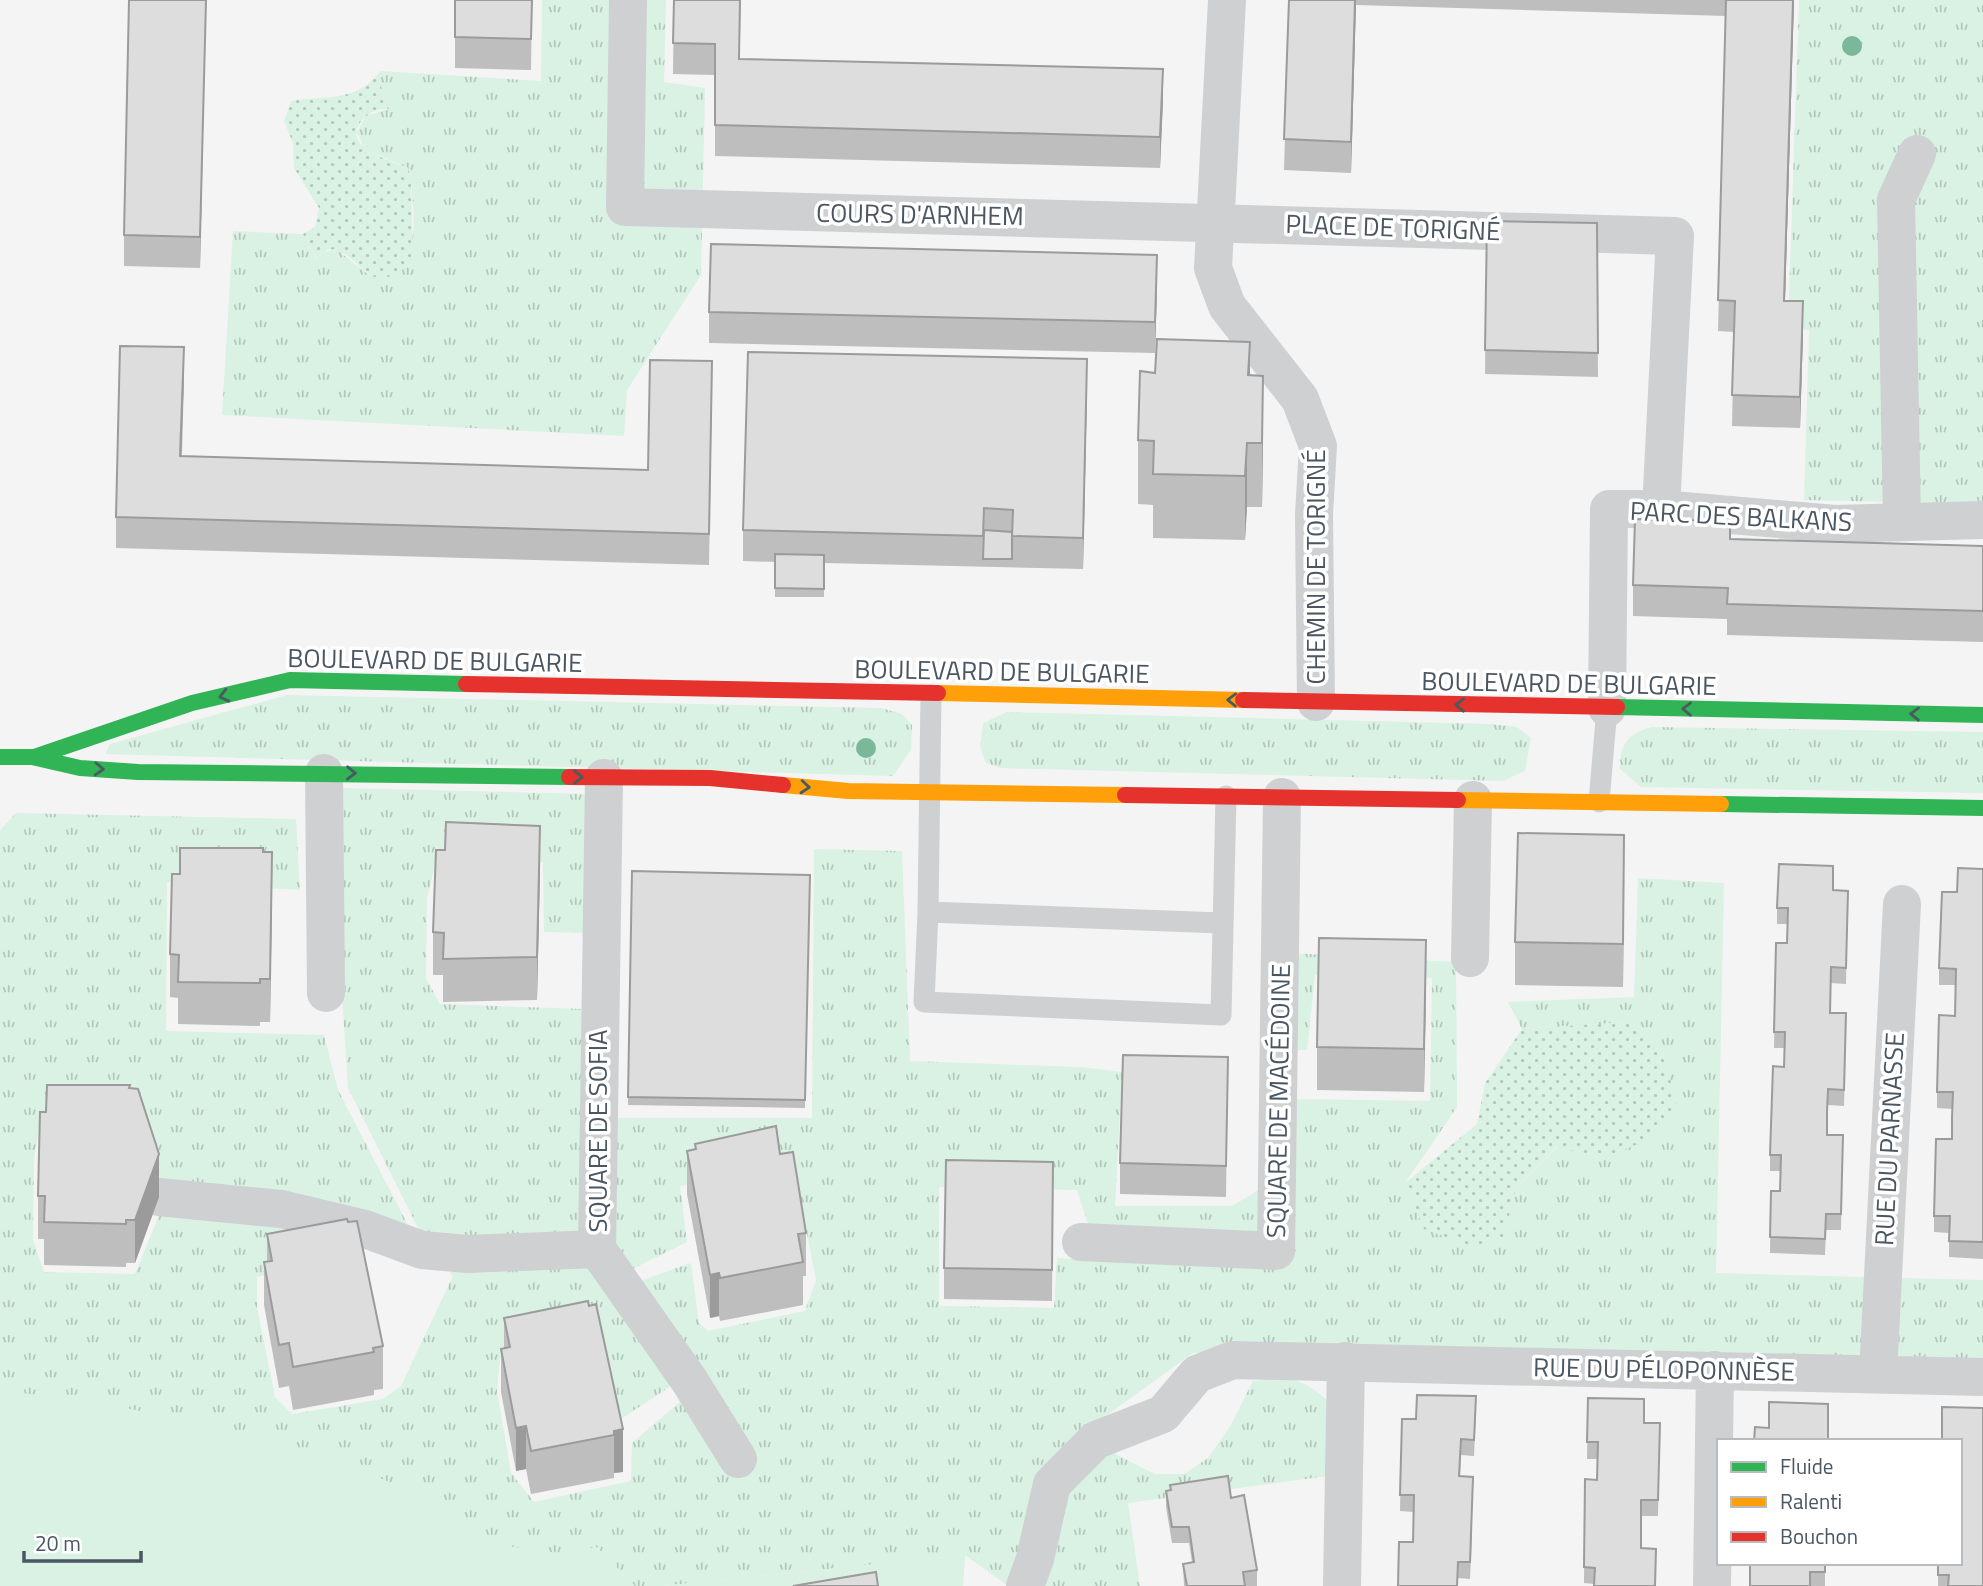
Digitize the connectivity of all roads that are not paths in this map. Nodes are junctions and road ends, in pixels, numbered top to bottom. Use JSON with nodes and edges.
{"nodes":[{"id":1,"x":628,"y":0,"type":"edge"},
{"id":2,"x":1227,"y":0,"type":"edge"},
{"id":3,"x":1917,"y":154,"type":"dead end"},
{"id":4,"x":1215,"y":222,"type":"junction"},
{"id":5,"x":1661,"y":509,"type":"junction"},
{"id":6,"x":1983,"y":520,"type":"edge"},
{"id":7,"x":1902,"y":522,"type":"junction"},
{"id":8,"x":931,"y":695,"type":"junction"},
{"id":9,"x":1316,"y":702,"type":"junction"},
{"id":10,"x":1607,"y":708,"type":"junction"},
{"id":11,"x":1983,"y":715,"type":"edge"},
{"id":12,"x":0,"y":757,"type":"edge"},
{"id":13,"x":32,"y":757,"type":"junction"},
{"id":14,"x":324,"y":773,"type":"junction"},
{"id":15,"x":604,"y":778,"type":"junction"},
{"id":16,"x":928,"y":792,"type":"junction"},
{"id":17,"x":1226,"y":796,"type":"junction"},
{"id":18,"x":1282,"y":797,"type":"junction"},
{"id":19,"x":1473,"y":800,"type":"junction"},
{"id":20,"x":1599,"y":802,"type":"junction"},
{"id":21,"x":1983,"y":808,"type":"edge"},
{"id":22,"x":1902,"y":904,"type":"dead end"},
{"id":23,"x":928,"y":912,"type":"junction"},
{"id":24,"x":1221,"y":923,"type":"junction"},
{"id":25,"x":1470,"y":958,"type":"dead end"},
{"id":26,"x":326,"y":993,"type":"dead end"},
{"id":27,"x":159,"y":1197,"type":"edge"},
{"id":28,"x":1081,"y":1242,"type":"dead end"},
{"id":29,"x":597,"y":1249,"type":"junction"},
{"id":30,"x":1346,"y":1361,"type":"junction"},
{"id":31,"x":1715,"y":1370,"type":"junction"},
{"id":32,"x":1878,"y":1374,"type":"junction"},
{"id":33,"x":1983,"y":1377,"type":"edge"},
{"id":34,"x":738,"y":1459,"type":"dead end"},
{"id":35,"x":1025,"y":1586,"type":"edge"},
{"id":36,"x":1342,"y":1586,"type":"edge"},
{"id":37,"x":1713,"y":1586,"type":"edge"}],
"edges":[{"from":1,"to":4,"type":"street","name":"COURS D'ARNHEM"},
{"from":2,"to":4,"type":"street","name":"CHEMIN DE TORIGNÉ"},
{"from":3,"to":7,"type":"street"},
{"from":4,"to":5,"type":"street","name":"PLACE DE TORIGNÉ"},
{"from":4,"to":9,"type":"street","name":"CHEMIN DE TORIGNÉ"},
{"from":5,"to":7,"type":"street","name":"PARC DES BALKANS"},
{"from":5,"to":10,"type":"street","name":"PARC DES BALKANS"},
{"from":6,"to":7,"type":"street","name":"PARC DES BALKANS"},
{"from":9,"to":8,"type":"street","name":"BOULEVARD DE BULGARIE","one_way":true},
{"from":8,"to":13,"type":"street","name":"BOULEVARD DE BULGARIE","one_way":true},
{"from":8,"to":16,"type":"lane"},
{"from":10,"to":9,"type":"street","name":"BOULEVARD DE BULGARIE","one_way":true},
{"from":11,"to":10,"type":"street","name":"BOULEVARD DE BULGARIE","one_way":true},
{"from":10,"to":20,"type":"lane"},
{"from":12,"to":13,"type":"street","name":"BOULEVARD DE BULGARIE"},
{"from":13,"to":14,"type":"street","name":"BOULEVARD DE BULGARIE","one_way":true},
{"from":14,"to":15,"type":"street","name":"BOULEVARD DE BULGARIE","one_way":true},
{"from":14,"to":26,"type":"street"},
{"from":15,"to":16,"type":"street","name":"BOULEVARD DE BULGARIE","one_way":true},
{"from":15,"to":29,"type":"street","name":"SQUARE DE SOFIA"},
{"from":16,"to":17,"type":"street","name":"BOULEVARD DE BULGARIE"},
{"from":16,"to":23,"type":"lane"},
{"from":17,"to":18,"type":"street","name":"BOULEVARD DE BULGARIE"},
{"from":17,"to":24,"type":"lane"},
{"from":18,"to":19,"type":"street","name":"BOULEVARD DE BULGARIE"},
{"from":18,"to":28,"type":"street","name":"SQUARE DE MACÉDOINE"},
{"from":19,"to":20,"type":"street","name":"BOULEVARD DE BULGARIE"},
{"from":19,"to":25,"type":"street"},
{"from":20,"to":21,"type":"street","name":"BOULEVARD DE BULGARIE"},
{"from":22,"to":32,"type":"street","name":"RUE DU PARNASSE"},
{"from":23,"to":24,"type":"lane"},
{"from":23,"to":24,"type":"lane"},
{"from":27,"to":29,"type":"street","name":"SQUARE DE SOFIA"},
{"from":29,"to":34,"type":"street"},
{"from":30,"to":31,"type":"street","name":"RUE DU PÉLOPONNÈSE"},
{"from":30,"to":35,"type":"street","name":"RUE DU PÉLOPONNÈSE"},
{"from":30,"to":36,"type":"street"},
{"from":31,"to":32,"type":"street","name":"RUE DU PÉLOPONNÈSE"},
{"from":31,"to":37,"type":"street"},
{"from":32,"to":33,"type":"street","name":"RUE DU PÉLOPONNÈSE"}]}
